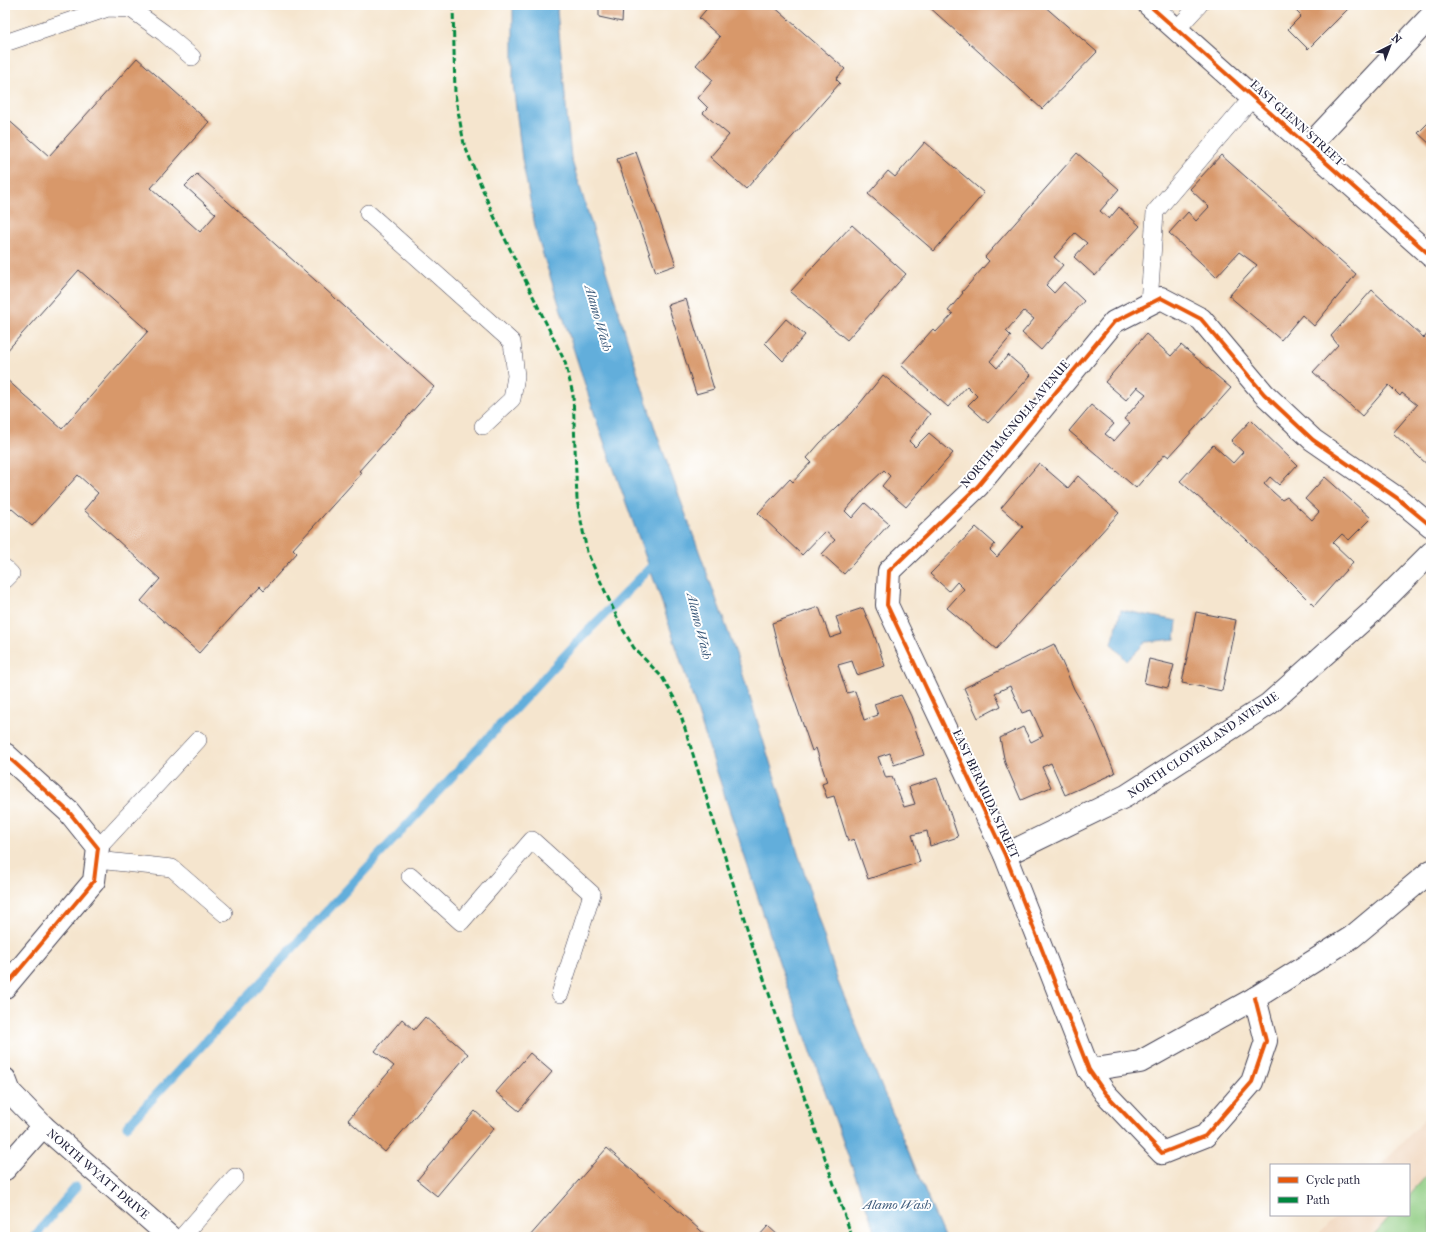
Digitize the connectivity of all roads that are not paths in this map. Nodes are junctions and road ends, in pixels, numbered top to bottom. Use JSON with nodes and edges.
{"nodes":[{"id":1,"x":1149,"y":5,"type":"edge"},
{"id":2,"x":1199,"y":5,"type":"edge"},
{"id":3,"x":1431,"y":16,"type":"edge"},
{"id":4,"x":1176,"y":30,"type":"junction"},
{"id":5,"x":5,"y":43,"type":"edge"},
{"id":6,"x":192,"y":57,"type":"dead end"},
{"id":7,"x":1253,"y":97,"type":"junction"},
{"id":8,"x":1308,"y":147,"type":"junction"},
{"id":9,"x":368,"y":213,"type":"dead end"},
{"id":10,"x":1431,"y":256,"type":"edge"},
{"id":11,"x":1155,"y":301,"type":"junction"},
{"id":12,"x":483,"y":426,"type":"dead end"},
{"id":13,"x":1431,"y":526,"type":"edge"},
{"id":14,"x":1431,"y":553,"type":"edge"},
{"id":15,"x":5,"y":568,"type":"edge"},
{"id":16,"x":889,"y":571,"type":"joint"},
{"id":17,"x":5,"y":580,"type":"edge"},
{"id":18,"x":198,"y":740,"type":"dead end"},
{"id":19,"x":5,"y":754,"type":"edge"},
{"id":20,"x":98,"y":854,"type":"junction"},
{"id":21,"x":1005,"y":856,"type":"junction"},
{"id":22,"x":1431,"y":872,"type":"edge"},
{"id":23,"x":410,"y":876,"type":"dead end"},
{"id":24,"x":224,"y":913,"type":"dead end"},
{"id":25,"x":5,"y":987,"type":"edge"},
{"id":26,"x":560,"y":994,"type":"dead end"},
{"id":27,"x":1255,"y":998,"type":"junction"},
{"id":28,"x":1089,"y":1070,"type":"junction"},
{"id":29,"x":5,"y":1079,"type":"edge"},
{"id":30,"x":43,"y":1126,"type":"junction"},
{"id":31,"x":5,"y":1169,"type":"edge"},
{"id":32,"x":235,"y":1177,"type":"dead end"},
{"id":33,"x":170,"y":1237,"type":"edge"},
{"id":34,"x":182,"y":1237,"type":"edge"}],
"edges":[{"from":1,"to":4,"type":"street","name":"EAST GLENN STREET"},
{"from":2,"to":4,"type":"lane"},
{"from":3,"to":8,"type":"street"},
{"from":4,"to":7,"type":"street","name":"EAST GLENN STREET"},
{"from":5,"to":6,"type":"lane"},
{"from":7,"to":8,"type":"street","name":"EAST GLENN STREET"},
{"from":7,"to":11,"type":"lane"},
{"from":8,"to":10,"type":"street","name":"EAST GLENN STREET"},
{"from":9,"to":12,"type":"lane"},
{"from":11,"to":13,"type":"street"},
{"from":11,"to":16,"type":"street","name":"NORTH MAGNOLIA AVENUE"},
{"from":14,"to":21,"type":"street","name":"NORTH CLOVERLAND AVENUE"},
{"from":15,"to":17,"type":"lane"},
{"from":16,"to":21,"type":"street","name":"EAST BERMUDA STREET"},
{"from":18,"to":20,"type":"lane"},
{"from":19,"to":20,"type":"street"},
{"from":20,"to":24,"type":"lane"},
{"from":20,"to":25,"type":"street"},
{"from":21,"to":28,"type":"street","name":"EAST BERMUDA STREET"},
{"from":22,"to":27,"type":"street"},
{"from":23,"to":26,"type":"lane"},
{"from":27,"to":28,"type":"street"},
{"from":27,"to":28,"type":"street","name":"EAST BERMUDA STREET"},
{"from":29,"to":30,"type":"street","name":"NORTH WYATT DRIVE"},
{"from":30,"to":31,"type":"street","name":"NORTH WYATT DRIVE"},
{"from":30,"to":33,"type":"street","name":"NORTH WYATT DRIVE"},
{"from":32,"to":34,"type":"lane"}]}
